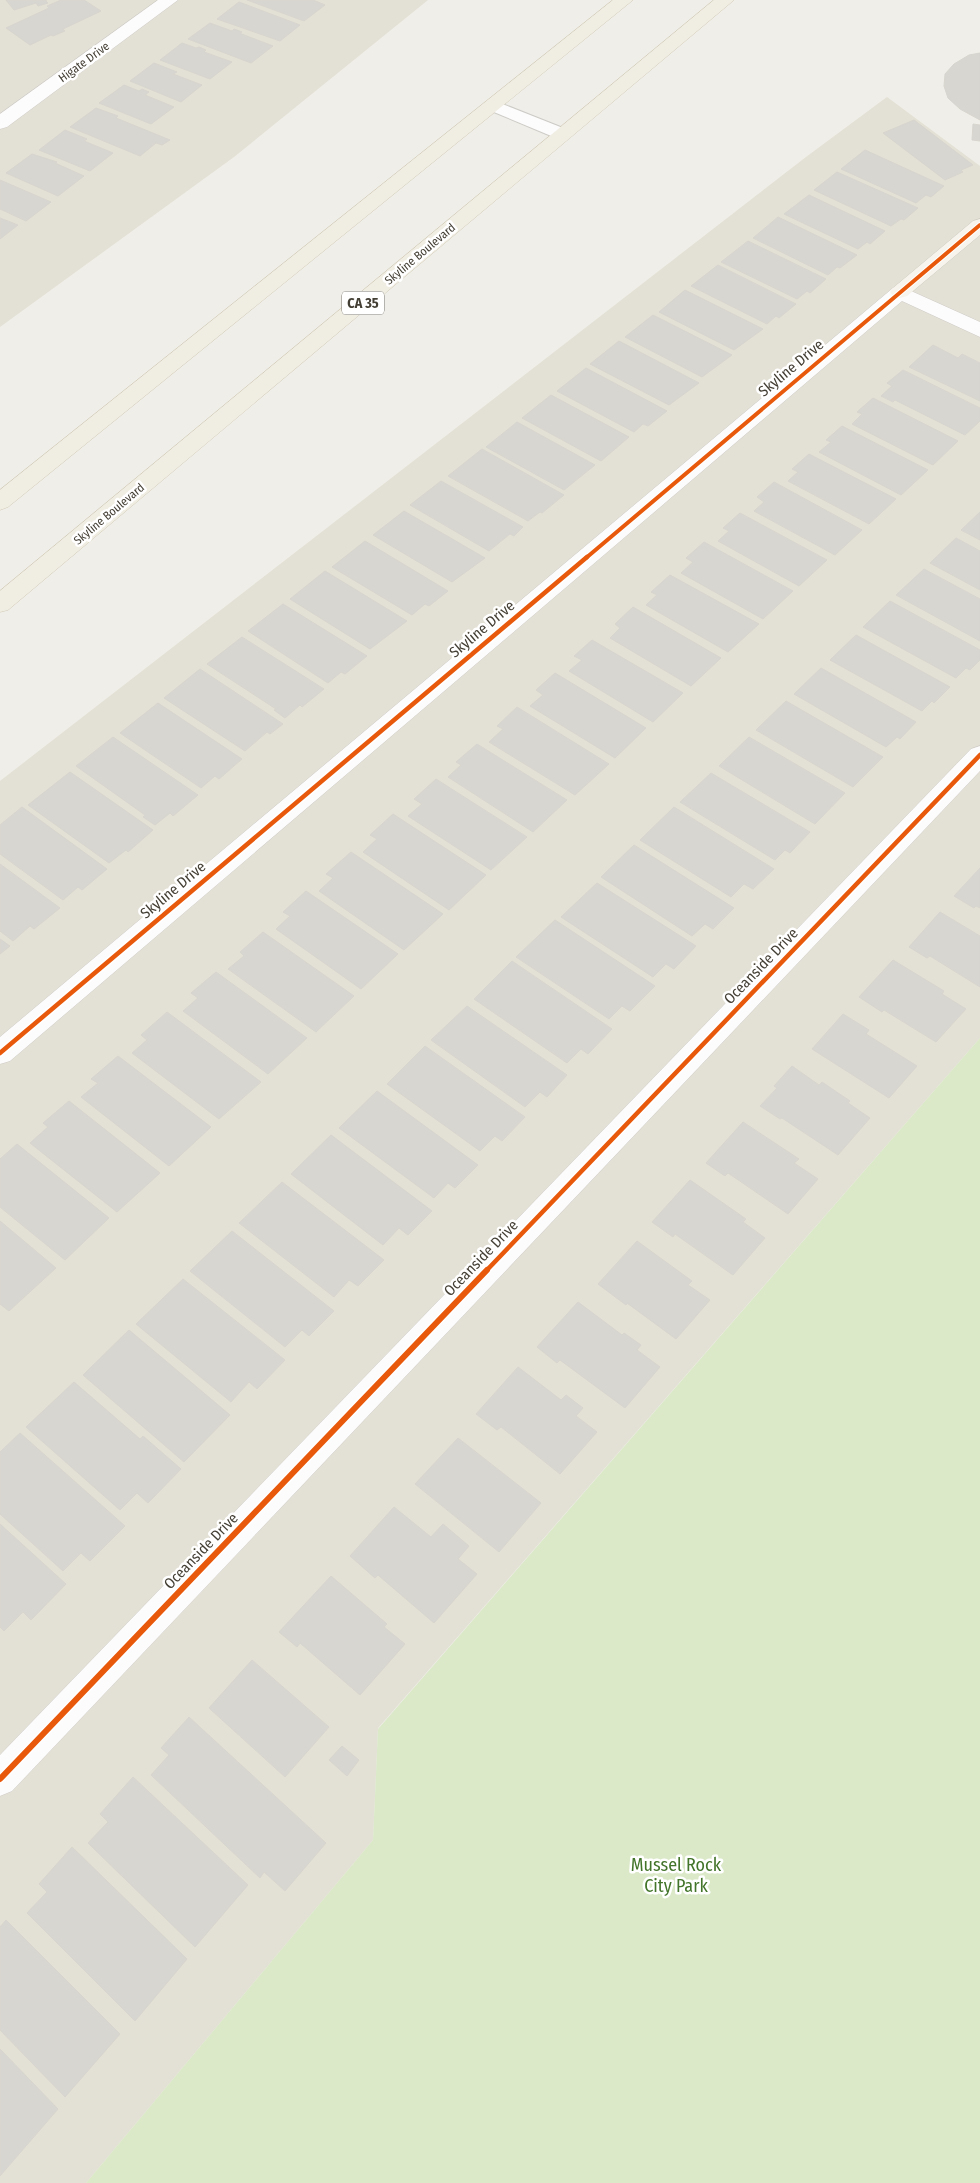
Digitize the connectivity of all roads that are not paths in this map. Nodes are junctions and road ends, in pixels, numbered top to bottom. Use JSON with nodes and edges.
{"nodes":[{"id":1,"x":624,"y":0,"type":"edge"},
{"id":2,"x":725,"y":0,"type":"edge"},
{"id":3,"x":158,"y":3,"type":"edge"},
{"id":4,"x":494,"y":106,"type":"junction"},
{"id":5,"x":0,"y":123,"type":"edge"},
{"id":6,"x":562,"y":134,"type":"junction"},
{"id":7,"x":980,"y":225,"type":"edge"},
{"id":8,"x":900,"y":292,"type":"junction"},
{"id":9,"x":980,"y":330,"type":"edge"},
{"id":10,"x":0,"y":502,"type":"edge"},
{"id":11,"x":0,"y":604,"type":"edge"},
{"id":12,"x":980,"y":755,"type":"edge"},
{"id":13,"x":0,"y":1052,"type":"edge"},
{"id":14,"x":0,"y":1779,"type":"edge"}],
"edges":[{"from":1,"to":4,"type":"main road"},
{"from":2,"to":6,"type":"main road","name":"Skyline Boulevard","number":"CA 35"},
{"from":3,"to":5,"type":"street","name":"Higate Drive"},
{"from":4,"to":6,"type":"lane"},
{"from":4,"to":10,"type":"main road"},
{"from":6,"to":11,"type":"main road","name":"Skyline Boulevard","number":"CA 35"},
{"from":7,"to":8,"type":"street","name":"Skyline Drive"},
{"from":8,"to":9,"type":"street"},
{"from":8,"to":13,"type":"street","name":"Skyline Drive"},
{"from":12,"to":14,"type":"street","name":"Oceanside Drive"}]}
